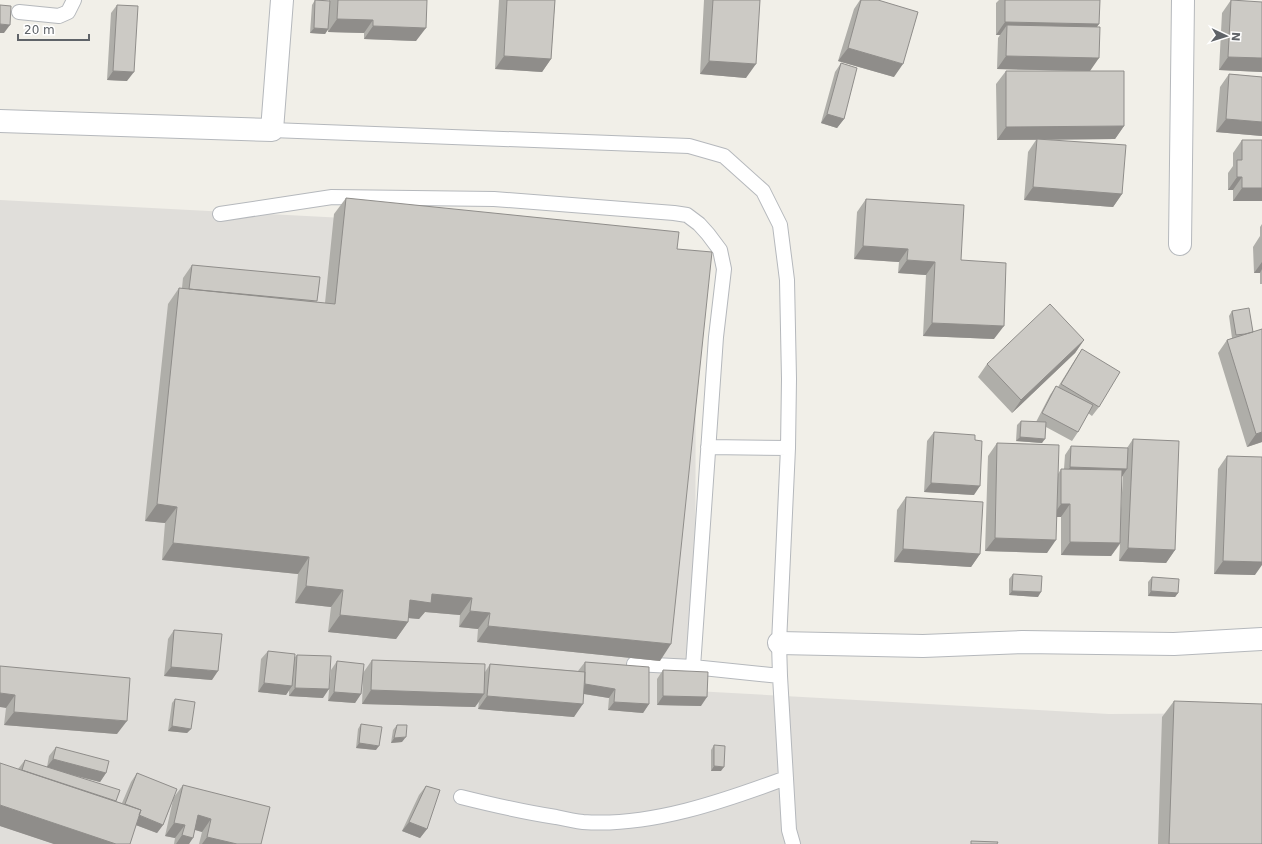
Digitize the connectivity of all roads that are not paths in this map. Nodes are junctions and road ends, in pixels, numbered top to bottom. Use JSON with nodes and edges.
{"nodes":[{"id":1,"x":74,"y":0,"type":"edge"},
{"id":2,"x":282,"y":0,"type":"edge"},
{"id":3,"x":1183,"y":0,"type":"edge"},
{"id":4,"x":15,"y":7,"type":"edge"},
{"id":5,"x":0,"y":121,"type":"edge"},
{"id":6,"x":272,"y":130,"type":"junction"},
{"id":7,"x":220,"y":214,"type":"dead end"},
{"id":8,"x":1180,"y":244,"type":"dead end"},
{"id":9,"x":708,"y":447,"type":"junction"},
{"id":10,"x":788,"y":448,"type":"junction"},
{"id":11,"x":1262,"y":640,"type":"edge"},
{"id":12,"x":779,"y":643,"type":"junction"},
{"id":13,"x":634,"y":664,"type":"edge"},
{"id":14,"x":693,"y":667,"type":"junction"},
{"id":15,"x":780,"y":676,"type":"junction"},
{"id":16,"x":786,"y":778,"type":"junction"},
{"id":17,"x":461,"y":797,"type":"dead end"},
{"id":18,"x":793,"y":844,"type":"edge"}],
"edges":[{"from":1,"to":4,"type":"lane"},
{"from":2,"to":6,"type":"street"},
{"from":3,"to":8,"type":"street"},
{"from":5,"to":6,"type":"street"},
{"from":6,"to":10,"type":"lane"},
{"from":7,"to":9,"type":"lane"},
{"from":9,"to":10,"type":"lane"},
{"from":9,"to":14,"type":"lane"},
{"from":10,"to":12,"type":"lane"},
{"from":11,"to":12,"type":"street"},
{"from":12,"to":15,"type":"lane"},
{"from":13,"to":14,"type":"lane"},
{"from":14,"to":15,"type":"lane"},
{"from":15,"to":16,"type":"lane"},
{"from":16,"to":17,"type":"lane"},
{"from":16,"to":18,"type":"lane"}]}
